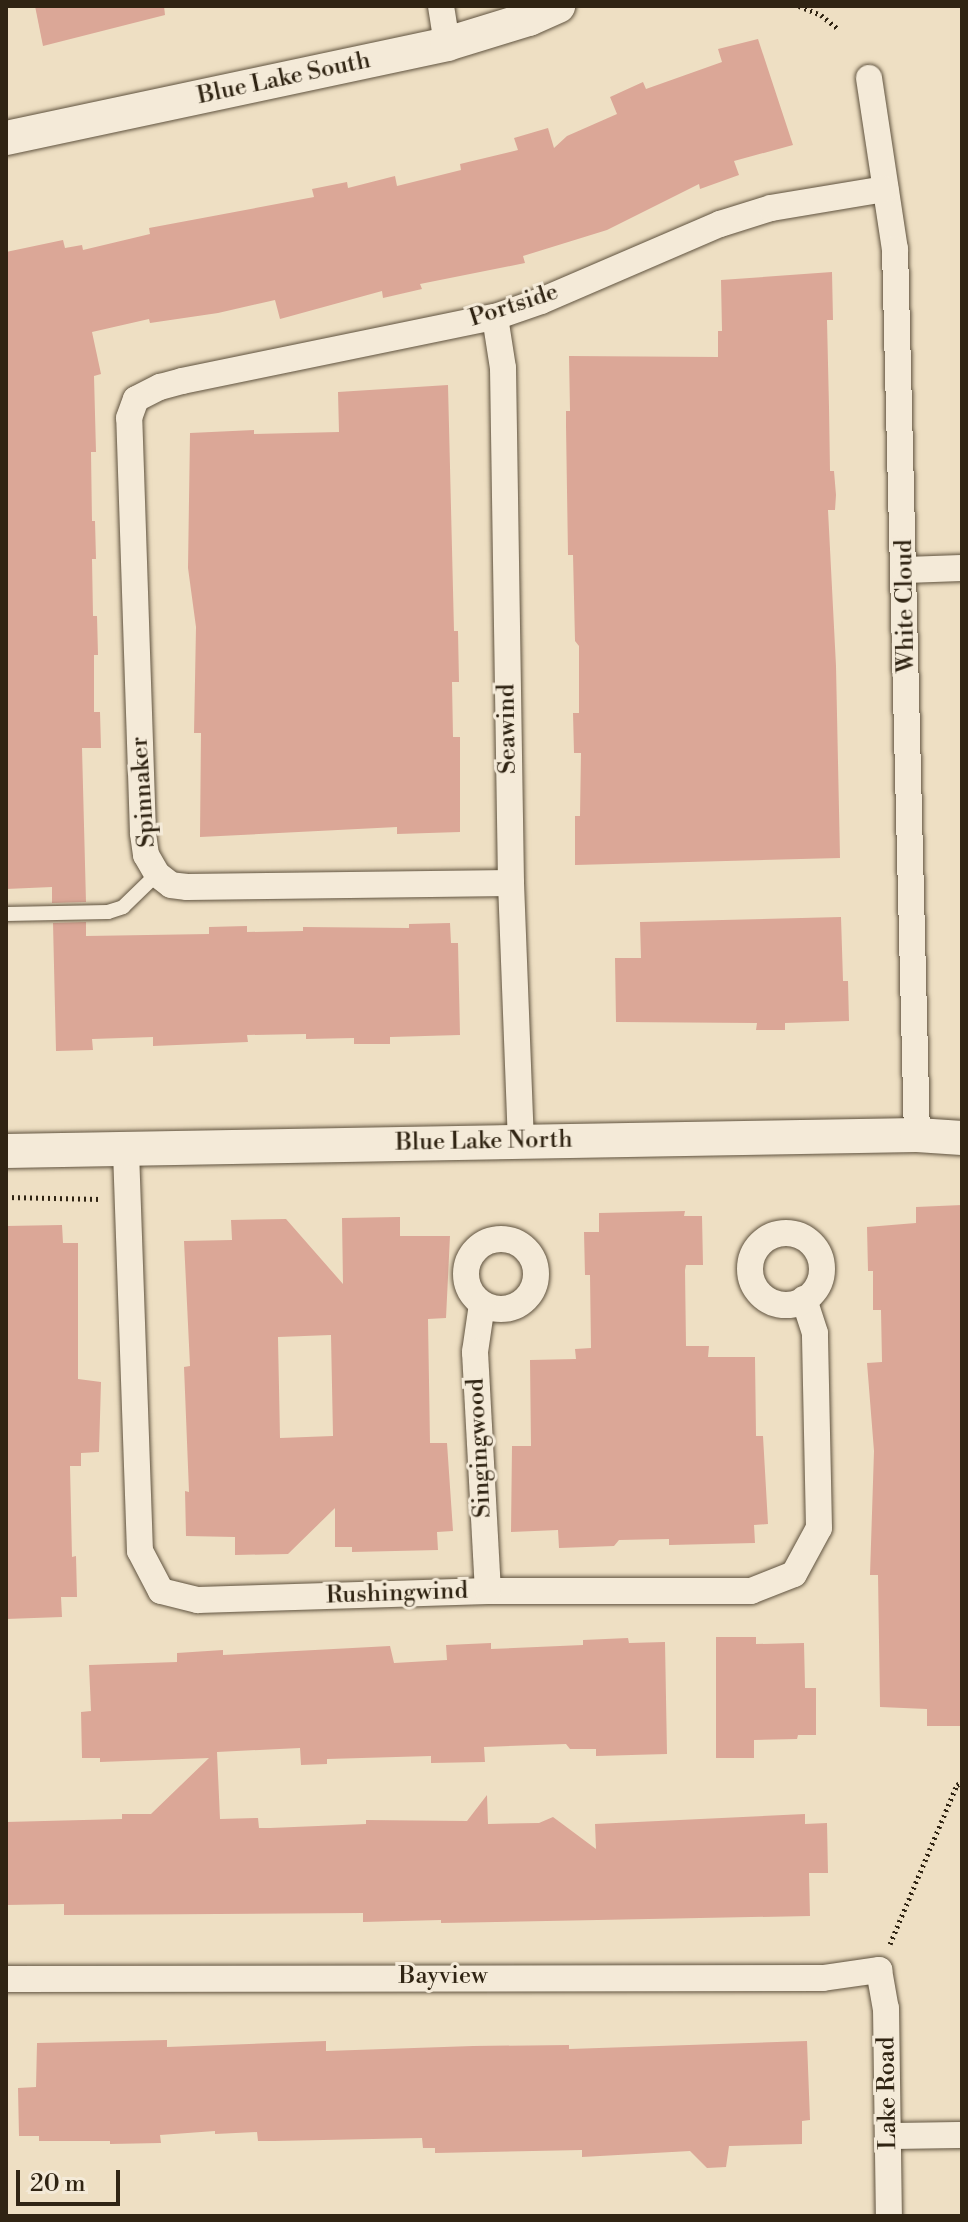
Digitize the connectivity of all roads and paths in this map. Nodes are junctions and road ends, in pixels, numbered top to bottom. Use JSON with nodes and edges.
{"nodes":[{"id":1,"x":441,"y":6,"type":"edge"},
{"id":2,"x":558,"y":6,"type":"edge"},
{"id":3,"x":799,"y":6,"type":"edge"},
{"id":4,"x":838,"y":29,"type":"dead end"},
{"id":5,"x":447,"y":44,"type":"junction"},
{"id":6,"x":869,"y":78,"type":"dead end"},
{"id":7,"x":6,"y":138,"type":"edge"},
{"id":8,"x":885,"y":189,"type":"junction"},
{"id":9,"x":495,"y":317,"type":"junction"},
{"id":10,"x":136,"y":399,"type":"joint"},
{"id":11,"x":962,"y":568,"type":"edge"},
{"id":12,"x":905,"y":570,"type":"junction"},
{"id":13,"x":157,"y":874,"type":"junction"},
{"id":14,"x":511,"y":883,"type":"junction"},
{"id":15,"x":6,"y":914,"type":"edge"},
{"id":16,"x":917,"y":1135,"type":"junction"},
{"id":17,"x":962,"y":1138,"type":"edge"},
{"id":18,"x":521,"y":1141,"type":"junction"},
{"id":19,"x":6,"y":1151,"type":"edge"},
{"id":20,"x":126,"y":1151,"type":"junction"},
{"id":21,"x":6,"y":1197,"type":"edge"},
{"id":22,"x":127,"y":1199,"type":"junction"},
{"id":23,"x":804,"y":1299,"type":"dead end"},
{"id":24,"x":482,"y":1304,"type":"dead end"},
{"id":25,"x":488,"y":1591,"type":"junction"},
{"id":26,"x":962,"y":1782,"type":"edge"},
{"id":27,"x":879,"y":1970,"type":"junction"},
{"id":28,"x":6,"y":1979,"type":"edge"},
{"id":29,"x":962,"y":2135,"type":"edge"},
{"id":30,"x":890,"y":2136,"type":"junction"},
{"id":31,"x":889,"y":2216,"type":"edge"}],
"edges":[{"from":1,"to":5,"type":"street"},
{"from":2,"to":5,"type":"street","name":"Blue Lake South"},
{"from":3,"to":4,"type":"path"},
{"from":5,"to":7,"type":"street","name":"Blue Lake South"},
{"from":6,"to":8,"type":"street","name":"White Cloud"},
{"from":8,"to":9,"type":"street","name":"Portside"},
{"from":8,"to":12,"type":"street","name":"White Cloud"},
{"from":9,"to":10,"type":"street","name":"Portside"},
{"from":9,"to":14,"type":"street","name":"Seawind"},
{"from":10,"to":13,"type":"street","name":"Spinnaker"},
{"from":11,"to":12,"type":"street"},
{"from":12,"to":16,"type":"street","name":"White Cloud"},
{"from":13,"to":14,"type":"street","name":"Spinnaker"},
{"from":13,"to":15,"type":"lane"},
{"from":14,"to":18,"type":"street","name":"Seawind"},
{"from":16,"to":17,"type":"street","name":"Blue Lake North"},
{"from":16,"to":18,"type":"street","name":"Blue Lake North"},
{"from":18,"to":20,"type":"street","name":"Blue Lake North"},
{"from":19,"to":20,"type":"street","name":"Blue Lake North"},
{"from":20,"to":22,"type":"street","name":"Rushingwind"},
{"from":21,"to":22,"type":"path"},
{"from":22,"to":25,"type":"street","name":"Rushingwind"},
{"from":23,"to":25,"type":"street","name":"Rushingwind"},
{"from":24,"to":25,"type":"street","name":"Singingwood"},
{"from":26,"to":27,"type":"path"},
{"from":27,"to":28,"type":"street","name":"Bayview"},
{"from":27,"to":30,"type":"street","name":"Lake Road"},
{"from":29,"to":30,"type":"street"},
{"from":30,"to":31,"type":"street","name":"Lake Road"}]}
